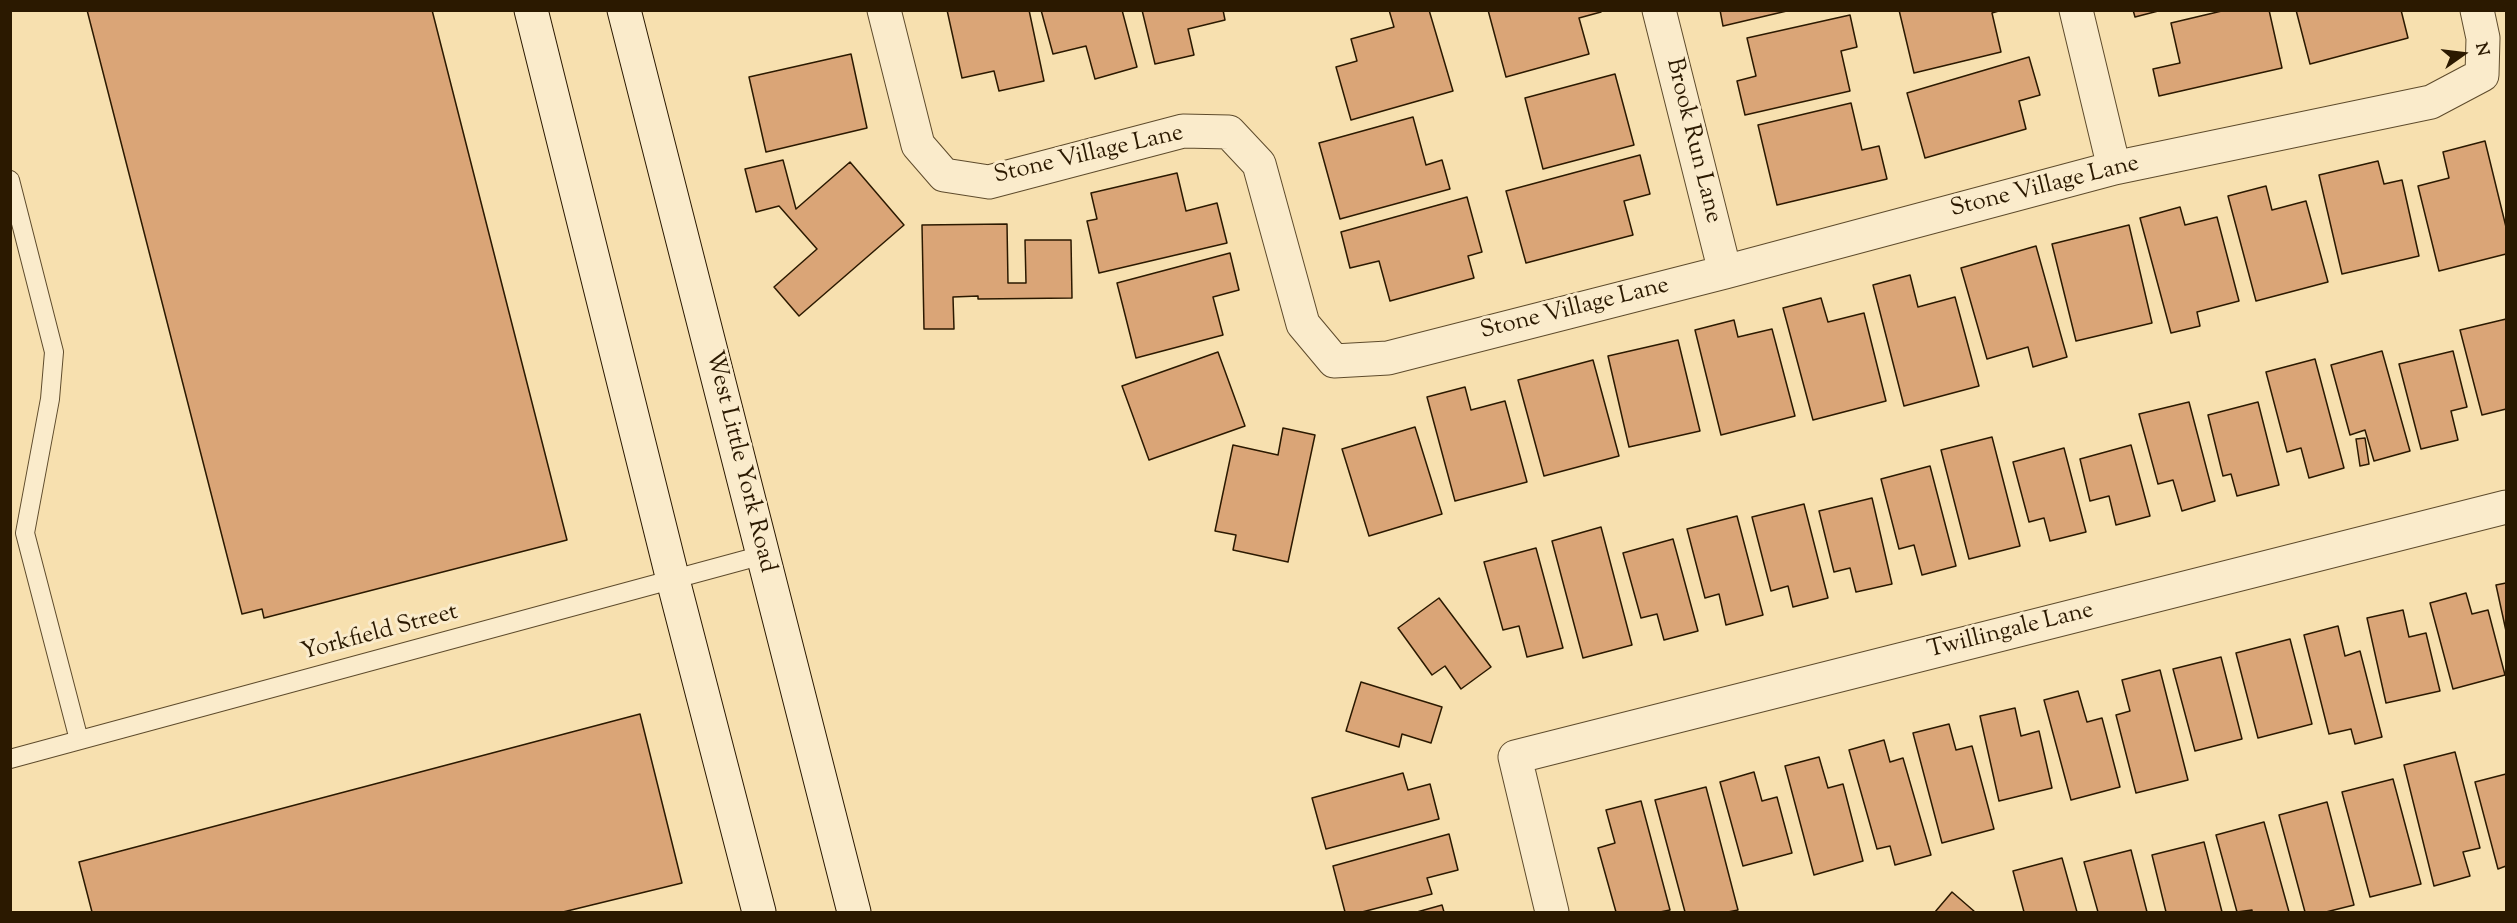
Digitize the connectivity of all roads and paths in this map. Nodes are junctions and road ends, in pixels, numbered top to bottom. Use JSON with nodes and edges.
{"nodes":[{"id":1,"x":531,"y":10,"type":"edge"},
{"id":2,"x":624,"y":10,"type":"edge"},
{"id":3,"x":884,"y":10,"type":"edge"},
{"id":4,"x":1659,"y":10,"type":"edge"},
{"id":5,"x":2076,"y":10,"type":"edge"},
{"id":6,"x":2480,"y":24,"type":"edge"},
{"id":7,"x":2114,"y":168,"type":"junction"},
{"id":8,"x":10,"y":180,"type":"edge"},
{"id":9,"x":1725,"y":272,"type":"junction"},
{"id":10,"x":2506,"y":507,"type":"edge"},
{"id":11,"x":762,"y":555,"type":"junction"},
{"id":12,"x":673,"y":580,"type":"junction"},
{"id":13,"x":79,"y":740,"type":"junction"},
{"id":14,"x":10,"y":759,"type":"edge"},
{"id":15,"x":759,"y":912,"type":"edge"},
{"id":16,"x":854,"y":912,"type":"edge"},
{"id":17,"x":1552,"y":912,"type":"edge"}],
"edges":[{"from":1,"to":12,"type":"street"},
{"from":2,"to":11,"type":"street","name":"West Little York Road"},
{"from":3,"to":9,"type":"street","name":"Stone Village Lane"},
{"from":4,"to":9,"type":"street","name":"Brook Run Lane"},
{"from":5,"to":7,"type":"street"},
{"from":6,"to":7,"type":"street","name":"Stone Village Lane"},
{"from":7,"to":9,"type":"street","name":"Stone Village Lane"},
{"from":8,"to":13,"type":"lane"},
{"from":10,"to":17,"type":"street","name":"Twillingale Lane"},
{"from":11,"to":12,"type":"lane","name":"Yorkfield Street"},
{"from":11,"to":16,"type":"street","name":"West Little York Road"},
{"from":12,"to":13,"type":"lane","name":"Yorkfield Street"},
{"from":12,"to":15,"type":"street"},
{"from":13,"to":14,"type":"lane","name":"Yorkfield Street"}]}
